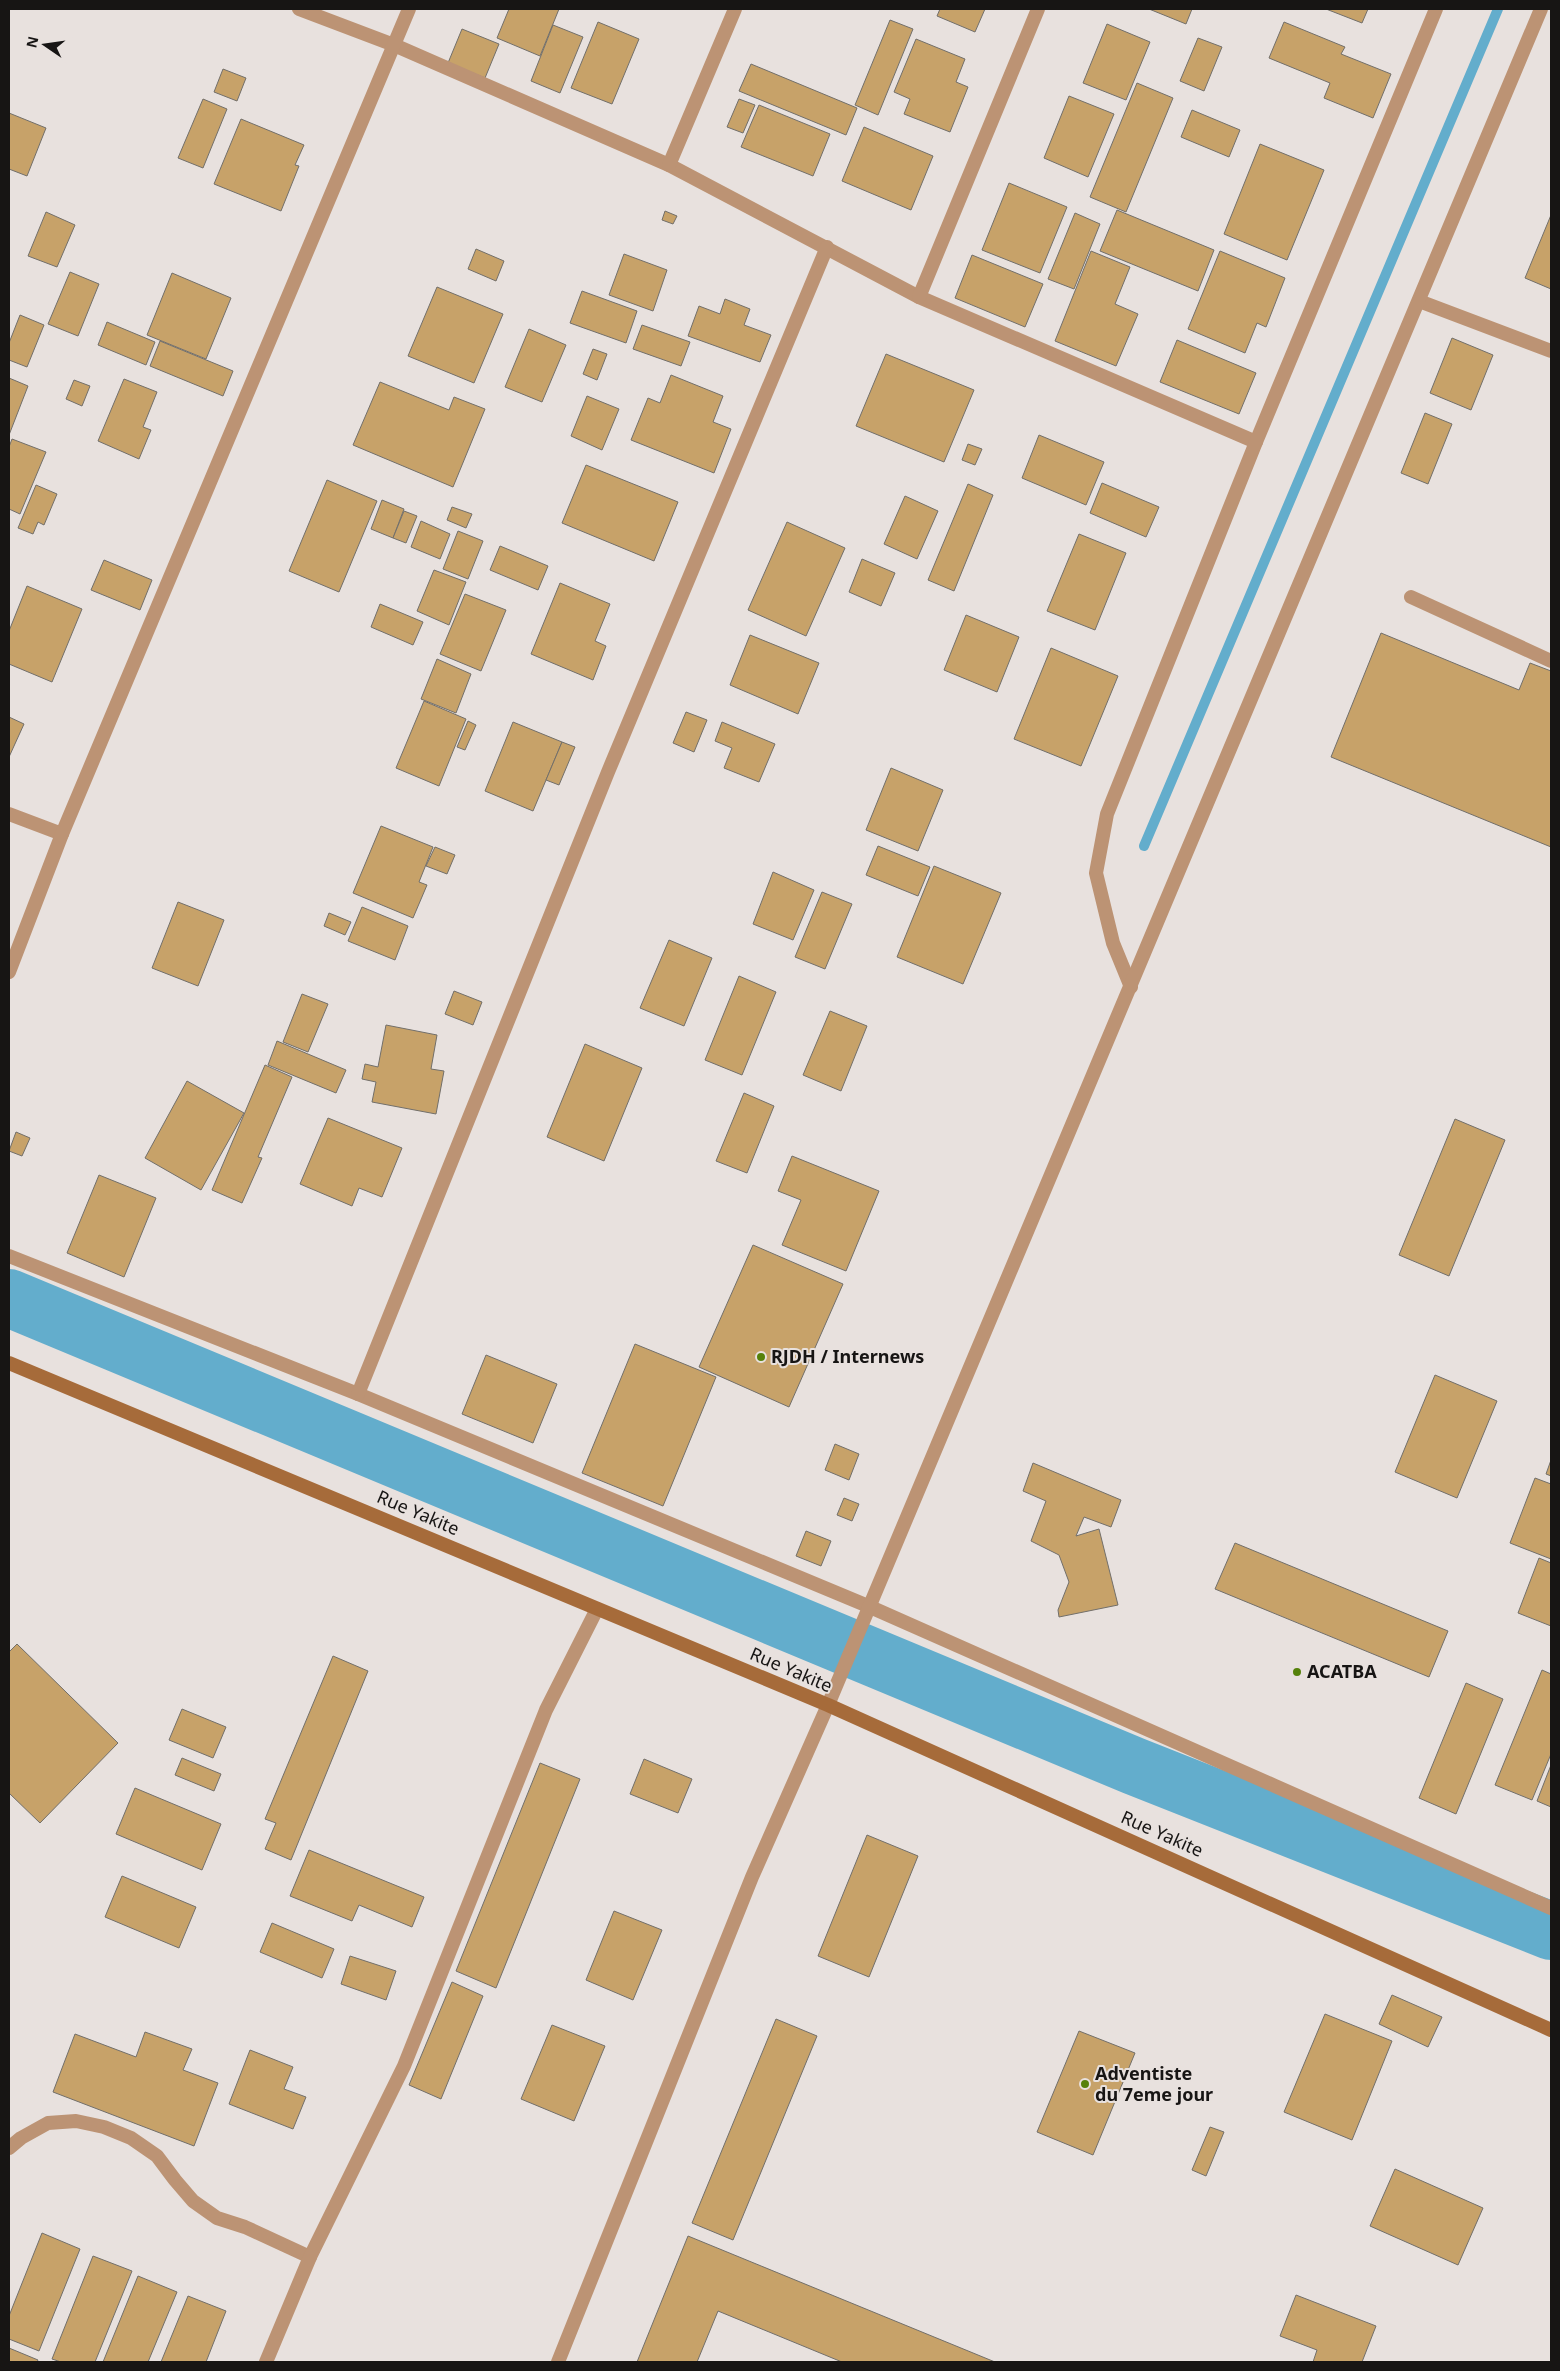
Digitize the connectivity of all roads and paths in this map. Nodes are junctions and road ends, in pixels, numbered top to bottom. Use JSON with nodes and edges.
{"nodes":[{"id":1,"x":299,"y":9,"type":"edge"},
{"id":2,"x":409,"y":9,"type":"edge"},
{"id":3,"x":735,"y":9,"type":"edge"},
{"id":4,"x":1038,"y":9,"type":"edge"},
{"id":5,"x":1436,"y":9,"type":"edge"},
{"id":6,"x":1542,"y":9,"type":"edge"},
{"id":7,"x":394,"y":45,"type":"junction"},
{"id":8,"x":669,"y":165,"type":"junction"},
{"id":9,"x":828,"y":247,"type":"junction"},
{"id":10,"x":920,"y":297,"type":"junction"},
{"id":11,"x":1419,"y":301,"type":"junction"},
{"id":12,"x":1551,"y":351,"type":"edge"},
{"id":13,"x":1256,"y":442,"type":"junction"},
{"id":14,"x":1411,"y":597,"type":"dead end"},
{"id":15,"x":1551,"y":661,"type":"edge"},
{"id":16,"x":9,"y":814,"type":"edge"},
{"id":17,"x":62,"y":834,"type":"junction"},
{"id":18,"x":9,"y":972,"type":"edge"},
{"id":19,"x":1131,"y":987,"type":"junction"},
{"id":20,"x":9,"y":1256,"type":"edge"},
{"id":21,"x":9,"y":1363,"type":"edge"},
{"id":22,"x":358,"y":1394,"type":"junction"},
{"id":23,"x":868,"y":1606,"type":"junction"},
{"id":24,"x":597,"y":1609,"type":"junction"},
{"id":25,"x":828,"y":1705,"type":"junction"},
{"id":26,"x":1551,"y":1908,"type":"edge"},
{"id":27,"x":1551,"y":2030,"type":"edge"},
{"id":28,"x":9,"y":2148,"type":"edge"},
{"id":29,"x":310,"y":2257,"type":"junction"},
{"id":30,"x":266,"y":2362,"type":"edge"},
{"id":31,"x":558,"y":2362,"type":"edge"}],
"edges":[{"from":1,"to":7,"type":"street"},
{"from":2,"to":7,"type":"street"},
{"from":3,"to":8,"type":"street"},
{"from":4,"to":10,"type":"street"},
{"from":5,"to":13,"type":"street"},
{"from":6,"to":11,"type":"street"},
{"from":7,"to":8,"type":"street"},
{"from":7,"to":17,"type":"street"},
{"from":8,"to":9,"type":"street"},
{"from":9,"to":10,"type":"street"},
{"from":9,"to":22,"type":"street"},
{"from":10,"to":13,"type":"street"},
{"from":11,"to":12,"type":"street"},
{"from":11,"to":19,"type":"street"},
{"from":13,"to":19,"type":"street"},
{"from":14,"to":15,"type":"street"},
{"from":16,"to":17,"type":"street"},
{"from":17,"to":18,"type":"street"},
{"from":19,"to":23,"type":"street"},
{"from":20,"to":22,"type":"street"},
{"from":21,"to":24,"type":"main road","name":"Rue Yakite"},
{"from":22,"to":23,"type":"street"},
{"from":23,"to":25,"type":"street"},
{"from":23,"to":26,"type":"street"},
{"from":24,"to":25,"type":"main road","name":"Rue Yakite"},
{"from":24,"to":29,"type":"street"},
{"from":25,"to":27,"type":"main road","name":"Rue Yakite"},
{"from":25,"to":31,"type":"street"},
{"from":28,"to":29,"type":"street"},
{"from":29,"to":30,"type":"street"}]}
